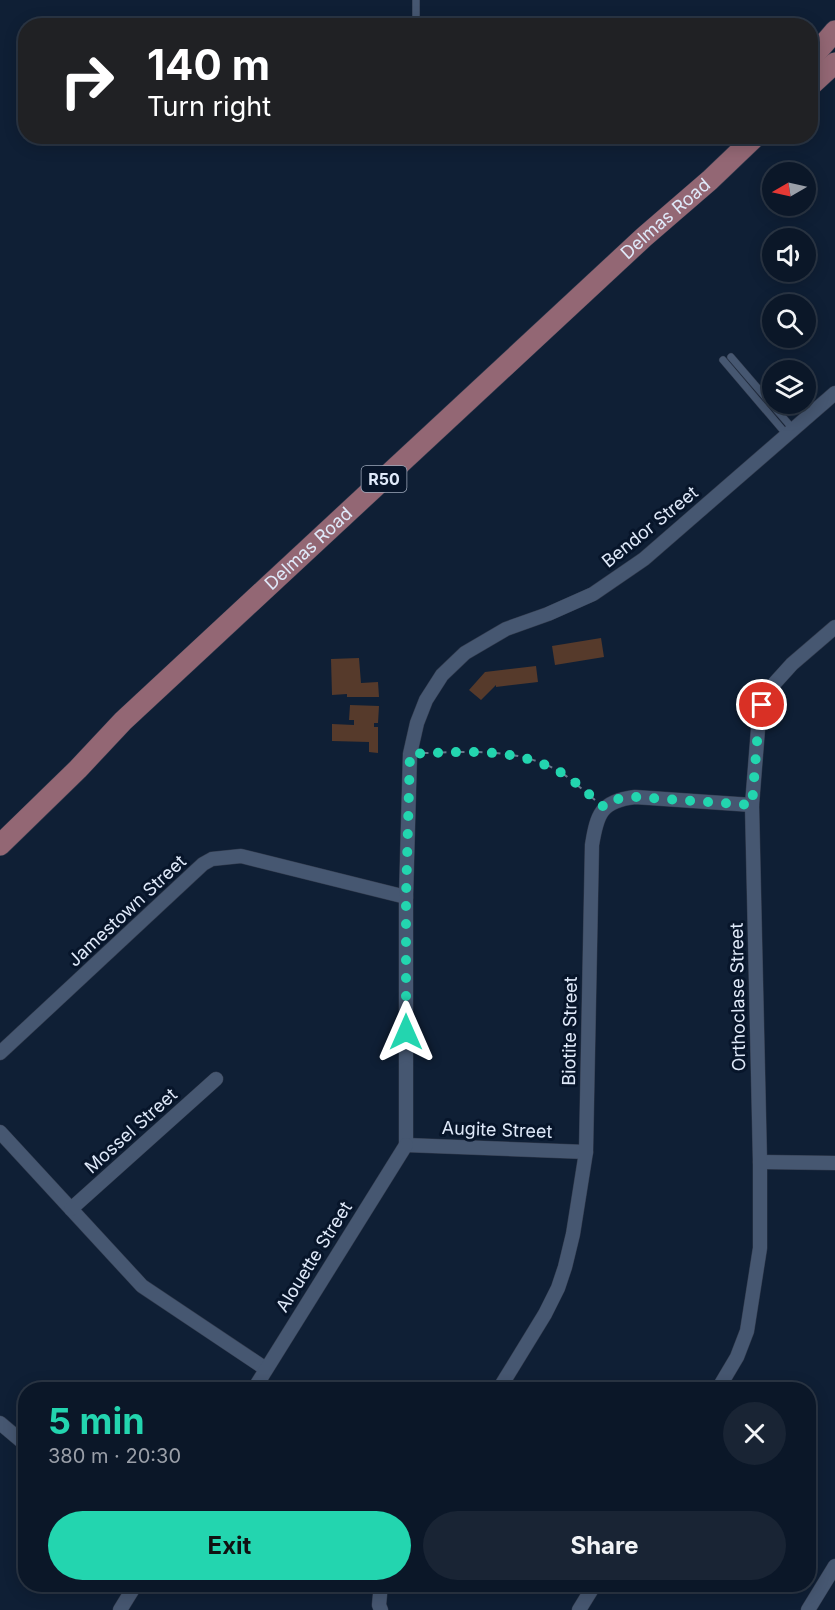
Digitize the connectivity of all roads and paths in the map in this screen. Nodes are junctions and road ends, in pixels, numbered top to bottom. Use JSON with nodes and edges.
{"nodes":[{"id":1,"x":416,"y":0,"type":"edge"},
{"id":2,"x":416,"y":18,"type":"edge"},
{"id":3,"x":835,"y":31,"type":"edge"},
{"id":4,"x":835,"y":38,"type":"edge"},
{"id":5,"x":818,"y":51,"type":"edge"},
{"id":6,"x":818,"y":54,"type":"edge"},
{"id":7,"x":835,"y":63,"type":"edge"},
{"id":8,"x":818,"y":79,"type":"edge"},
{"id":9,"x":727,"y":144,"type":"edge"},
{"id":10,"x":748,"y":144,"type":"edge"},
{"id":11,"x":731,"y":357,"type":"dead end"},
{"id":12,"x":723,"y":360,"type":"dead end"},
{"id":13,"x":835,"y":393,"type":"edge"},
{"id":14,"x":790,"y":432,"type":"junction"},
{"id":15,"x":835,"y":627,"type":"edge"},
{"id":16,"x":410,"y":754,"type":"junction"},
{"id":17,"x":752,"y":805,"type":"junction"},
{"id":18,"x":604,"y":807,"type":"junction"},
{"id":19,"x":0,"y":827,"type":"edge"},
{"id":20,"x":0,"y":845,"type":"edge"},
{"id":21,"x":406,"y":897,"type":"junction"},
{"id":22,"x":0,"y":1053,"type":"edge"},
{"id":23,"x":216,"y":1079,"type":"dead end"},
{"id":24,"x":0,"y":1132,"type":"edge"},
{"id":25,"x":406,"y":1144,"type":"junction"},
{"id":26,"x":586,"y":1152,"type":"junction"},
{"id":27,"x":760,"y":1161,"type":"junction"},
{"id":28,"x":835,"y":1163,"type":"edge"},
{"id":29,"x":71,"y":1209,"type":"junction"},
{"id":30,"x":266,"y":1369,"type":"junction"},
{"id":31,"x":258,"y":1382,"type":"edge"},
{"id":32,"x":503,"y":1382,"type":"edge"},
{"id":33,"x":722,"y":1382,"type":"edge"},
{"id":34,"x":0,"y":1423,"type":"edge"},
{"id":35,"x":18,"y":1438,"type":"edge"},
{"id":36,"x":835,"y":1566,"type":"edge"},
{"id":37,"x":131,"y":1592,"type":"edge"},
{"id":38,"x":380,"y":1592,"type":"edge"},
{"id":39,"x":590,"y":1592,"type":"edge"},
{"id":40,"x":120,"y":1610,"type":"edge"},
{"id":41,"x":381,"y":1610,"type":"edge"},
{"id":42,"x":579,"y":1610,"type":"edge"},
{"id":43,"x":808,"y":1610,"type":"edge"}],
"edges":[{"from":1,"to":2,"type":"lane"},
{"from":3,"to":5,"type":"main road"},
{"from":4,"to":6,"type":"main road"},
{"from":7,"to":8,"type":"main road"},
{"from":9,"to":19,"type":"main road","name":"Delmas Road","number":"R50"},
{"from":10,"to":20,"type":"main road","name":"Delmas Road","number":"R50"},
{"from":11,"to":14,"type":"lane"},
{"from":12,"to":14,"type":"lane"},
{"from":13,"to":14,"type":"street","name":"Bendor Street"},
{"from":14,"to":16,"type":"street","name":"Bendor Street"},
{"from":15,"to":17,"type":"street","name":"Orthoclase Street"},
{"from":16,"to":18,"type":"path"},
{"from":16,"to":21,"type":"street","name":"Bendor Street"},
{"from":17,"to":18,"type":"street"},
{"from":17,"to":27,"type":"street","name":"Orthoclase Street"},
{"from":18,"to":26,"type":"street","name":"Biotite Street"},
{"from":21,"to":22,"type":"street","name":"Jamestown Street"},
{"from":21,"to":25,"type":"street","name":"Bendor Street"},
{"from":23,"to":29,"type":"street","name":"Mossel Street"},
{"from":24,"to":29,"type":"street"},
{"from":25,"to":26,"type":"street","name":"Augite Street"},
{"from":25,"to":30,"type":"street","name":"Alouette Street"},
{"from":26,"to":32,"type":"street","name":"Biotite Street"},
{"from":27,"to":28,"type":"street"},
{"from":27,"to":33,"type":"street","name":"Orthoclase Street"},
{"from":29,"to":30,"type":"street"},
{"from":30,"to":31,"type":"street","name":"Alouette Street"},
{"from":34,"to":35,"type":"street"},
{"from":36,"to":43,"type":"street"},
{"from":37,"to":40,"type":"street"},
{"from":38,"to":41,"type":"street"},
{"from":39,"to":42,"type":"street"}]}
